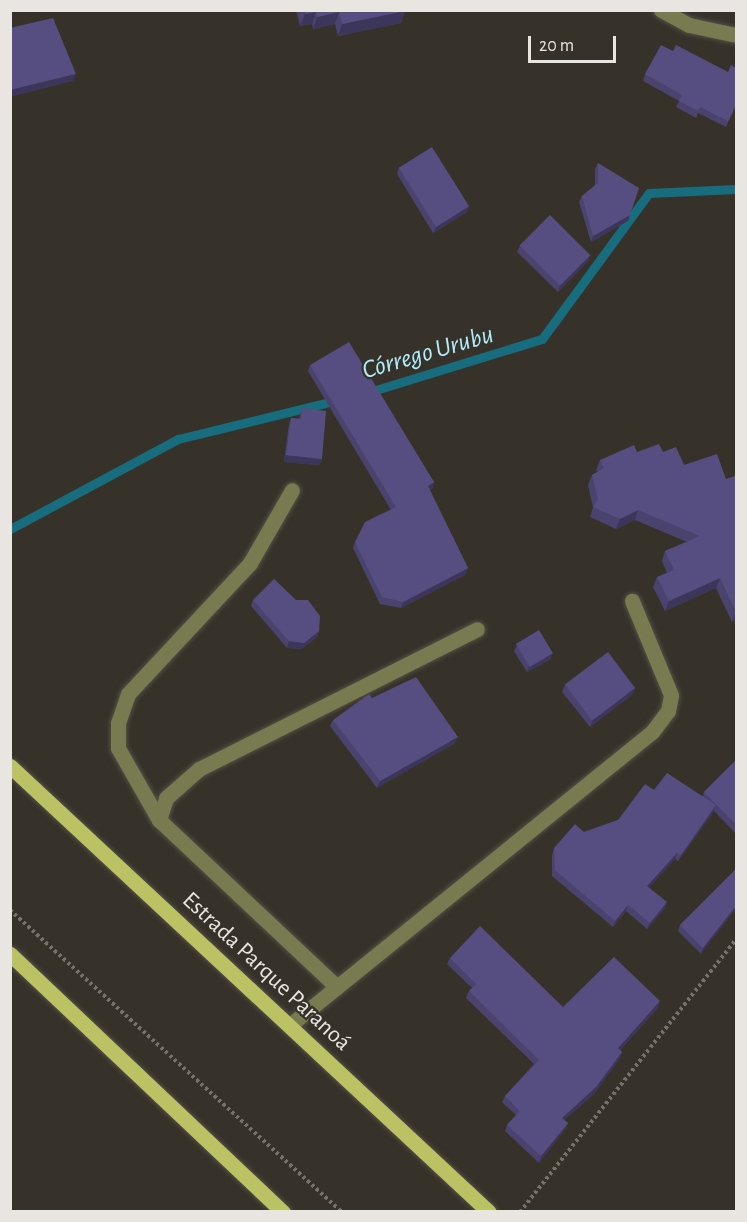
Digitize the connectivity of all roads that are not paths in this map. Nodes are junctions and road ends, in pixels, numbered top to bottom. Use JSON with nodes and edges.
{"nodes":[{"id":1,"x":661,"y":10,"type":"edge"},
{"id":2,"x":736,"y":35,"type":"edge"},
{"id":3,"x":292,"y":490,"type":"dead end"},
{"id":4,"x":632,"y":601,"type":"dead end"},
{"id":5,"x":477,"y":629,"type":"dead end"},
{"id":6,"x":10,"y":766,"type":"edge"},
{"id":7,"x":159,"y":820,"type":"junction"},
{"id":8,"x":10,"y":954,"type":"edge"},
{"id":9,"x":337,"y":987,"type":"junction"},
{"id":10,"x":290,"y":1025,"type":"junction"},
{"id":11,"x":283,"y":1212,"type":"edge"},
{"id":12,"x":489,"y":1212,"type":"edge"}],
"edges":[{"from":1,"to":2,"type":"street"},
{"from":3,"to":7,"type":"street"},
{"from":4,"to":9,"type":"street"},
{"from":5,"to":7,"type":"street"},
{"from":6,"to":10,"type":"main road","name":"Estrada Parque Paranoá"},
{"from":7,"to":9,"type":"street"},
{"from":8,"to":11,"type":"main road"},
{"from":9,"to":10,"type":"street"},
{"from":10,"to":12,"type":"main road","name":"Estrada Parque Paranoá"}]}
